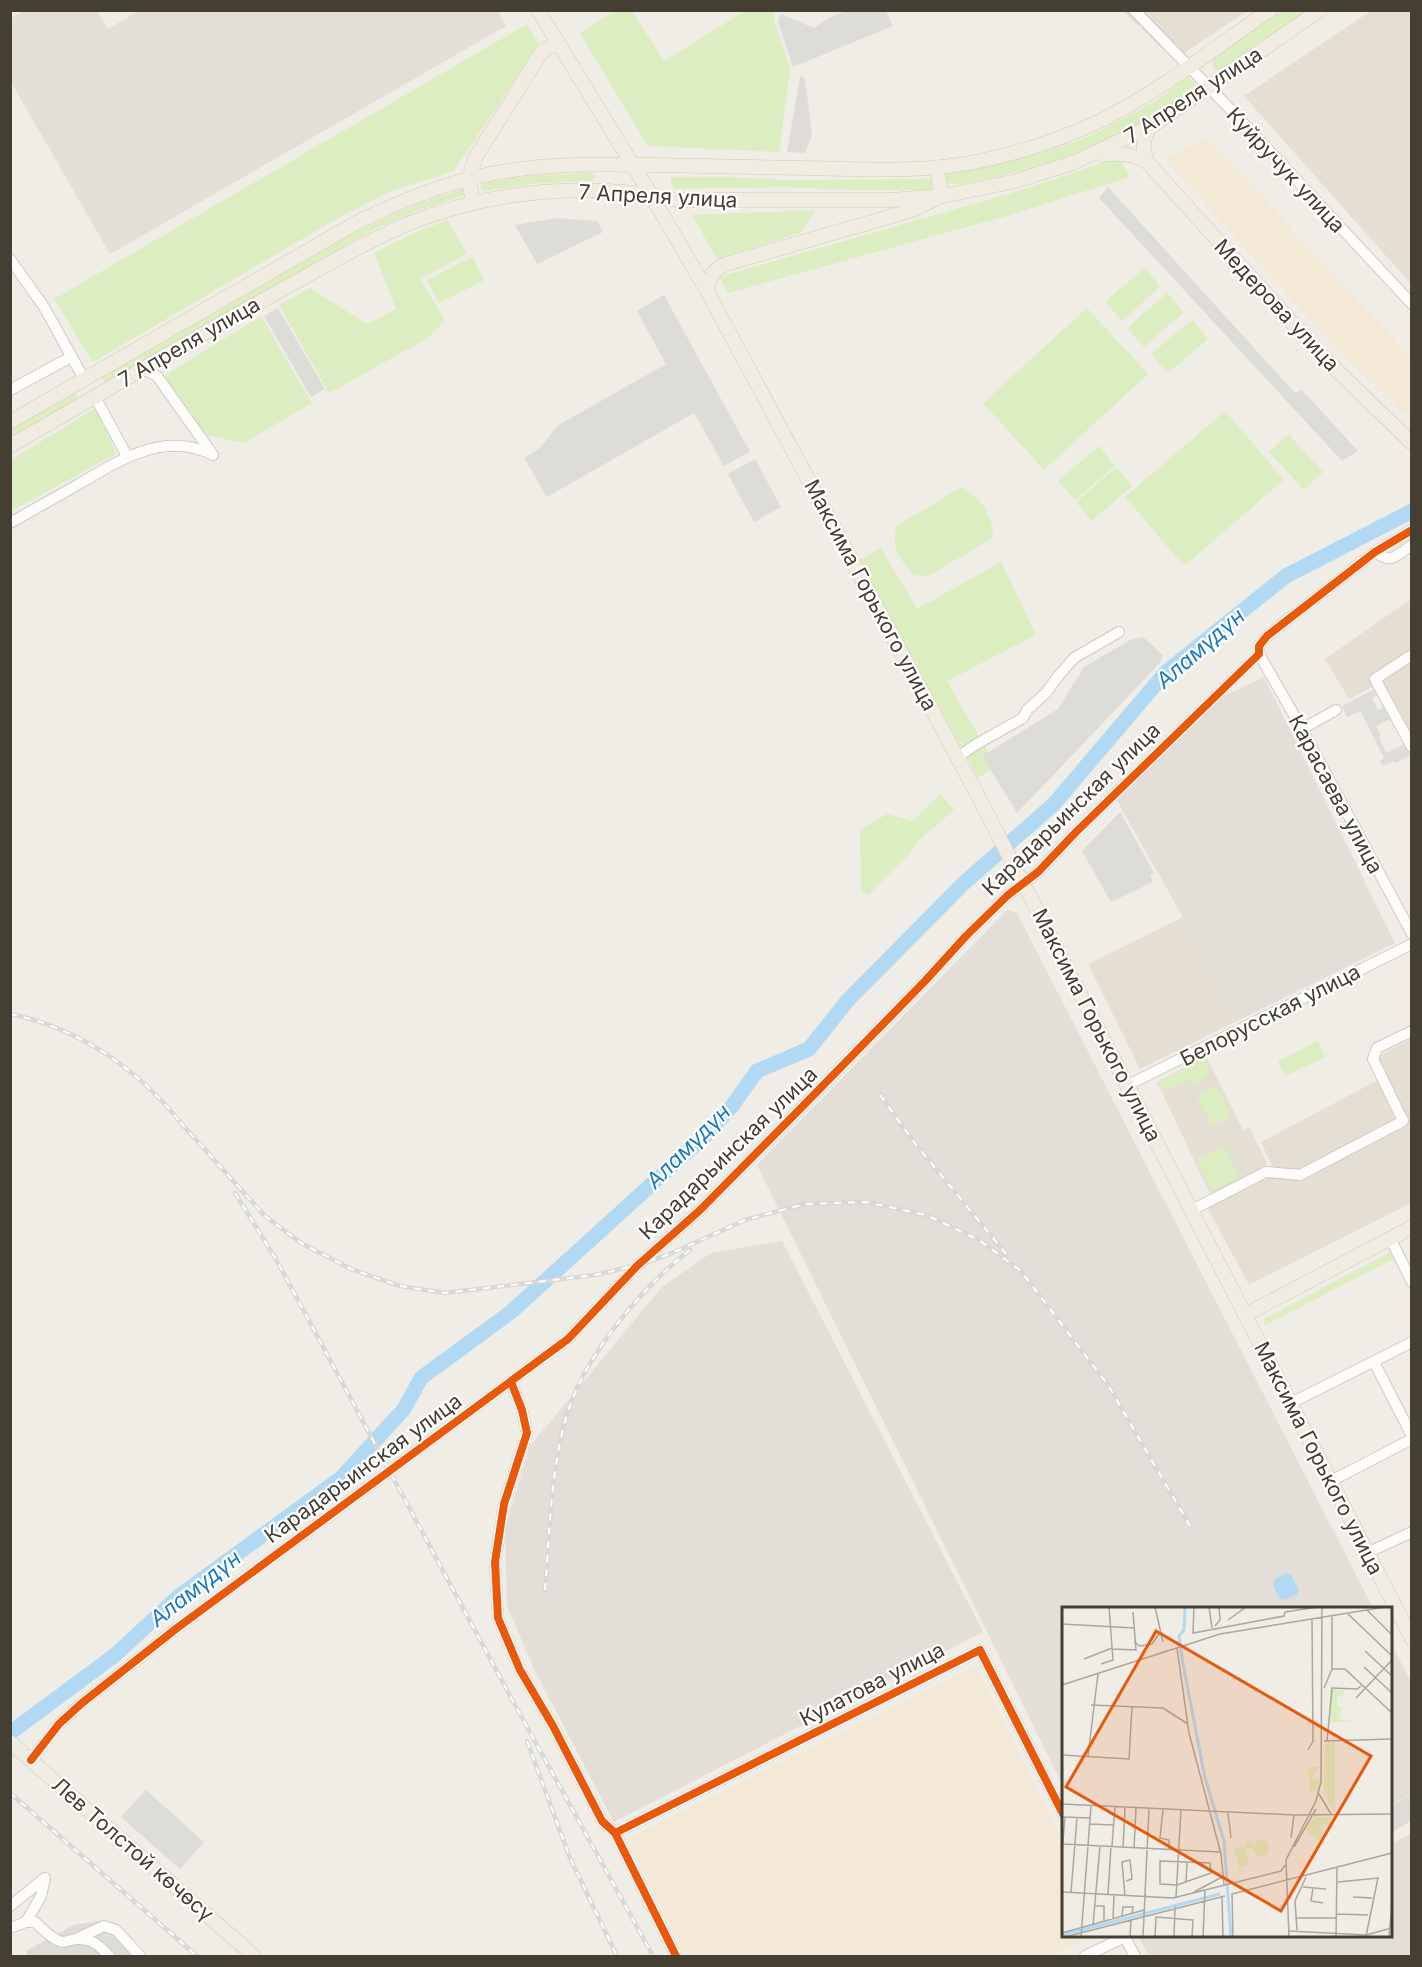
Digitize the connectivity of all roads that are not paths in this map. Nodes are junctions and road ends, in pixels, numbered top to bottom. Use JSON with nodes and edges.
{"nodes":[{"id":1,"x":538,"y":10,"type":"edge"},
{"id":2,"x":1134,"y":10,"type":"edge"},
{"id":3,"x":1270,"y":10,"type":"edge"},
{"id":4,"x":1320,"y":10,"type":"edge"},
{"id":5,"x":556,"y":42,"type":"junction"},
{"id":6,"x":1189,"y":66,"type":"junction"},
{"id":7,"x":1209,"y":87,"type":"junction"},
{"id":8,"x":1153,"y":125,"type":"junction"},
{"id":9,"x":1080,"y":160,"type":"junction"},
{"id":10,"x":1147,"y":162,"type":"junction"},
{"id":11,"x":633,"y":165,"type":"junction"},
{"id":12,"x":936,"y":168,"type":"junction"},
{"id":13,"x":469,"y":179,"type":"junction"},
{"id":14,"x":651,"y":195,"type":"junction"},
{"id":15,"x":943,"y":196,"type":"junction"},
{"id":16,"x":473,"y":203,"type":"junction"},
{"id":17,"x":10,"y":259,"type":"edge"},
{"id":18,"x":707,"y":291,"type":"junction"},
{"id":19,"x":1412,"y":304,"type":"edge"},
{"id":20,"x":71,"y":357,"type":"junction"},
{"id":21,"x":144,"y":369,"type":"junction"},
{"id":22,"x":84,"y":379,"type":"junction"},
{"id":23,"x":10,"y":390,"type":"edge"},
{"id":24,"x":94,"y":397,"type":"junction"},
{"id":25,"x":10,"y":422,"type":"edge"},
{"id":26,"x":1412,"y":443,"type":"edge"},
{"id":27,"x":10,"y":446,"type":"edge"},
{"id":28,"x":127,"y":456,"type":"junction"},
{"id":29,"x":10,"y":524,"type":"edge"},
{"id":30,"x":1412,"y":530,"type":"edge"},
{"id":31,"x":1412,"y":545,"type":"edge"},
{"id":32,"x":1375,"y":552,"type":"junction"},
{"id":33,"x":1119,"y":632,"type":"dead end"},
{"id":34,"x":1258,"y":654,"type":"junction"},
{"id":35,"x":1412,"y":654,"type":"edge"},
{"id":36,"x":1336,"y":710,"type":"dead end"},
{"id":37,"x":1302,"y":729,"type":"junction"},
{"id":38,"x":1412,"y":747,"type":"edge"},
{"id":39,"x":958,"y":758,"type":"junction"},
{"id":40,"x":1024,"y":883,"type":"junction"},
{"id":41,"x":1412,"y":934,"type":"edge"},
{"id":42,"x":1412,"y":944,"type":"edge"},
{"id":43,"x":1412,"y":1031,"type":"edge"},
{"id":44,"x":1128,"y":1085,"type":"junction"},
{"id":45,"x":1192,"y":1210,"type":"junction"},
{"id":46,"x":1412,"y":1227,"type":"edge"},
{"id":47,"x":1390,"y":1238,"type":"junction"},
{"id":48,"x":1412,"y":1282,"type":"edge"},
{"id":49,"x":1245,"y":1315,"type":"junction"},
{"id":50,"x":1412,"y":1342,"type":"edge"},
{"id":51,"x":1374,"y":1362,"type":"junction"},
{"id":52,"x":511,"y":1382,"type":"junction"},
{"id":53,"x":1291,"y":1403,"type":"junction"},
{"id":54,"x":1412,"y":1438,"type":"edge"},
{"id":55,"x":1331,"y":1481,"type":"junction"},
{"id":56,"x":1412,"y":1532,"type":"edge"},
{"id":57,"x":1367,"y":1553,"type":"junction"},
{"id":58,"x":1412,"y":1639,"type":"edge"},
{"id":59,"x":10,"y":1742,"type":"edge"},
{"id":60,"x":26,"y":1756,"type":"junction"},
{"id":61,"x":1062,"y":1812,"type":"edge"},
{"id":62,"x":615,"y":1833,"type":"junction"},
{"id":63,"x":10,"y":1906,"type":"edge"},
{"id":64,"x":26,"y":1922,"type":"junction"},
{"id":65,"x":10,"y":1928,"type":"edge"},
{"id":66,"x":1122,"y":1937,"type":"edge"},
{"id":67,"x":1125,"y":1937,"type":"edge"},
{"id":68,"x":76,"y":1939,"type":"junction"},
{"id":69,"x":109,"y":1956,"type":"edge"},
{"id":70,"x":141,"y":1956,"type":"edge"},
{"id":71,"x":254,"y":1956,"type":"edge"},
{"id":72,"x":676,"y":1956,"type":"edge"},
{"id":73,"x":1085,"y":1956,"type":"edge"},
{"id":74,"x":1135,"y":1956,"type":"edge"}],
"edges":[{"from":1,"to":5,"type":"main road","name":"Максима Горького улица"},
{"from":2,"to":6,"type":"street","name":"Куйручук улица"},
{"from":3,"to":6,"type":"main road","name":"7 Апреля улица"},
{"from":4,"to":7,"type":"main road","name":"7 Апреля улица"},
{"from":5,"to":11,"type":"main road","name":"Максима Горького улица"},
{"from":5,"to":13,"type":"main road"},
{"from":6,"to":7,"type":"street","name":"Куйручук улица"},
{"from":6,"to":12,"type":"main road","name":"7 Апреля улица"},
{"from":7,"to":8,"type":"main road","name":"7 Апреля улица"},
{"from":7,"to":19,"type":"street","name":"Куйручук улица"},
{"from":8,"to":9,"type":"main road","name":"7 Апреля улица"},
{"from":8,"to":10,"type":"main road"},
{"from":9,"to":10,"type":"main road"},
{"from":9,"to":15,"type":"main road","name":"7 Апреля улица"},
{"from":10,"to":26,"type":"main road","name":"Медерова улица"},
{"from":11,"to":12,"type":"main road","name":"7 Апреля улица"},
{"from":11,"to":13,"type":"main road","name":"7 Апреля улица"},
{"from":11,"to":14,"type":"main road","name":"Максима Горького улица"},
{"from":12,"to":15,"type":"main road"},
{"from":13,"to":16,"type":"main road"},
{"from":13,"to":22,"type":"main road","name":"7 Апреля улица"},
{"from":14,"to":15,"type":"main road","name":"7 Апреля улица"},
{"from":14,"to":16,"type":"main road","name":"7 Апреля улица"},
{"from":14,"to":18,"type":"main road","name":"Максима Горького улица"},
{"from":15,"to":18,"type":"main road"},
{"from":16,"to":21,"type":"main road","name":"7 Апреля улица"},
{"from":17,"to":20,"type":"street"},
{"from":18,"to":39,"type":"main road","name":"Максима Горького улица"},
{"from":20,"to":22,"type":"street"},
{"from":20,"to":23,"type":"street"},
{"from":21,"to":24,"type":"main road","name":"7 Апреля улица"},
{"from":21,"to":28,"type":"street"},
{"from":22,"to":24,"type":"main road"},
{"from":22,"to":25,"type":"main road","name":"7 Апреля улица"},
{"from":24,"to":27,"type":"main road","name":"7 Апреля улица"},
{"from":24,"to":28,"type":"street"},
{"from":28,"to":29,"type":"street"},
{"from":30,"to":32,"type":"street","name":"Карадарьинская улица"},
{"from":31,"to":32,"type":"street"},
{"from":32,"to":34,"type":"street","name":"Карадарьинская улица"},
{"from":33,"to":39,"type":"street"},
{"from":34,"to":37,"type":"street","name":"Карасаева улица"},
{"from":34,"to":40,"type":"street","name":"Карадарьинская улица"},
{"from":35,"to":38,"type":"street"},
{"from":36,"to":37,"type":"street"},
{"from":37,"to":41,"type":"street","name":"Карасаева улица"},
{"from":39,"to":40,"type":"main road","name":"Максима Горького улица"},
{"from":40,"to":44,"type":"main road","name":"Максима Горького улица"},
{"from":40,"to":52,"type":"street","name":"Карадарьинская улица"},
{"from":42,"to":44,"type":"street","name":"Белорусская улица"},
{"from":43,"to":45,"type":"street"},
{"from":44,"to":45,"type":"main road","name":"Максима Горького улица"},
{"from":45,"to":49,"type":"main road","name":"Максима Горького улица"},
{"from":46,"to":47,"type":"main road"},
{"from":47,"to":48,"type":"street"},
{"from":47,"to":49,"type":"main road"},
{"from":49,"to":53,"type":"main road","name":"Максима Горького улица"},
{"from":50,"to":51,"type":"street"},
{"from":51,"to":53,"type":"street"},
{"from":51,"to":54,"type":"street"},
{"from":52,"to":60,"type":"street","name":"Карадарьинская улица"},
{"from":52,"to":62,"type":"street"},
{"from":53,"to":55,"type":"main road","name":"Максима Горького улица"},
{"from":54,"to":55,"type":"street"},
{"from":55,"to":57,"type":"main road","name":"Максима Горького улица"},
{"from":56,"to":57,"type":"street"},
{"from":57,"to":58,"type":"main road","name":"Максима Горького улица"},
{"from":59,"to":60,"type":"main road","name":"Лев Толстой көчөсү"},
{"from":60,"to":71,"type":"main road","name":"Лев Толстой көчөсү"},
{"from":61,"to":62,"type":"street","name":"Кулатова улица"},
{"from":62,"to":72,"type":"street"},
{"from":63,"to":64,"type":"street"},
{"from":64,"to":65,"type":"street"},
{"from":64,"to":68,"type":"street"},
{"from":66,"to":73,"type":"street"},
{"from":67,"to":74,"type":"street"},
{"from":68,"to":69,"type":"street"},
{"from":68,"to":70,"type":"street"}]}
